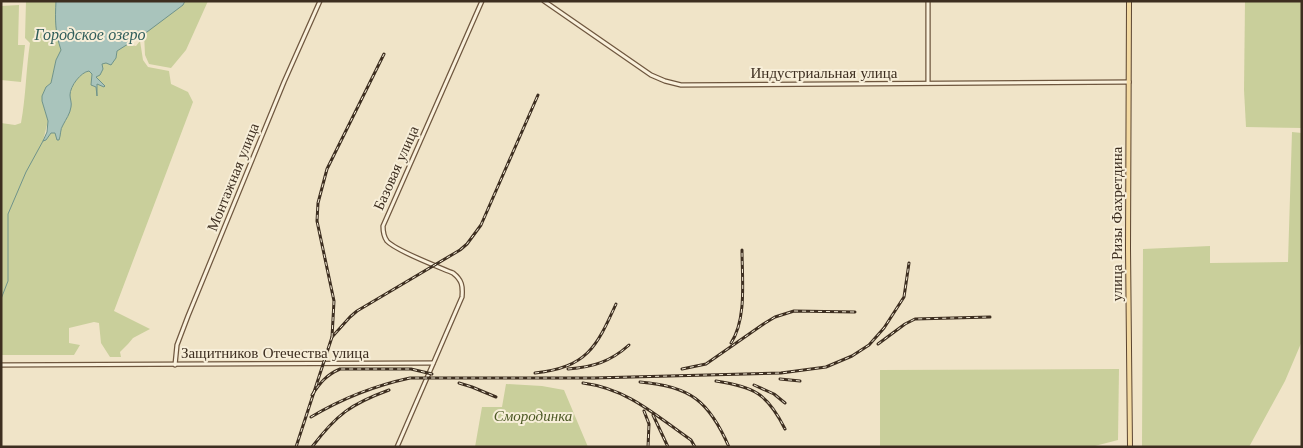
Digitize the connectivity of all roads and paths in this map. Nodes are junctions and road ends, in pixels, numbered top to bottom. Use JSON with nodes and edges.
{"nodes":[{"id":1,"x":320,"y":1,"type":"edge"},
{"id":2,"x":482,"y":1,"type":"edge"},
{"id":3,"x":544,"y":1,"type":"edge"},
{"id":4,"x":928,"y":1,"type":"edge"},
{"id":5,"x":1129,"y":1,"type":"edge"},
{"id":6,"x":1129,"y":82,"type":"junction"},
{"id":7,"x":928,"y":83,"type":"junction"},
{"id":8,"x":433,"y":363,"type":"junction"},
{"id":9,"x":1,"y":365,"type":"edge"},
{"id":10,"x":175,"y":365,"type":"junction"},
{"id":11,"x":397,"y":447,"type":"edge"},
{"id":12,"x":1130,"y":447,"type":"edge"}],
"edges":[{"from":1,"to":10,"type":"street","name":"Монтажная улица"},
{"from":2,"to":8,"type":"street","name":"Базовая улица"},
{"from":3,"to":7,"type":"street","name":"Индустриальная улица"},
{"from":4,"to":7,"type":"street"},
{"from":5,"to":6,"type":"main road","name":"улица Ризы Фахретдина"},
{"from":6,"to":7,"type":"street","name":"Индустриальная улица"},
{"from":6,"to":12,"type":"main road","name":"улица Ризы Фахретдина"},
{"from":8,"to":10,"type":"street","name":"Защитников Отечества улица"},
{"from":8,"to":11,"type":"street","name":"Базовая улица"},
{"from":9,"to":10,"type":"street","name":"Защитников Отечества улица"}]}
